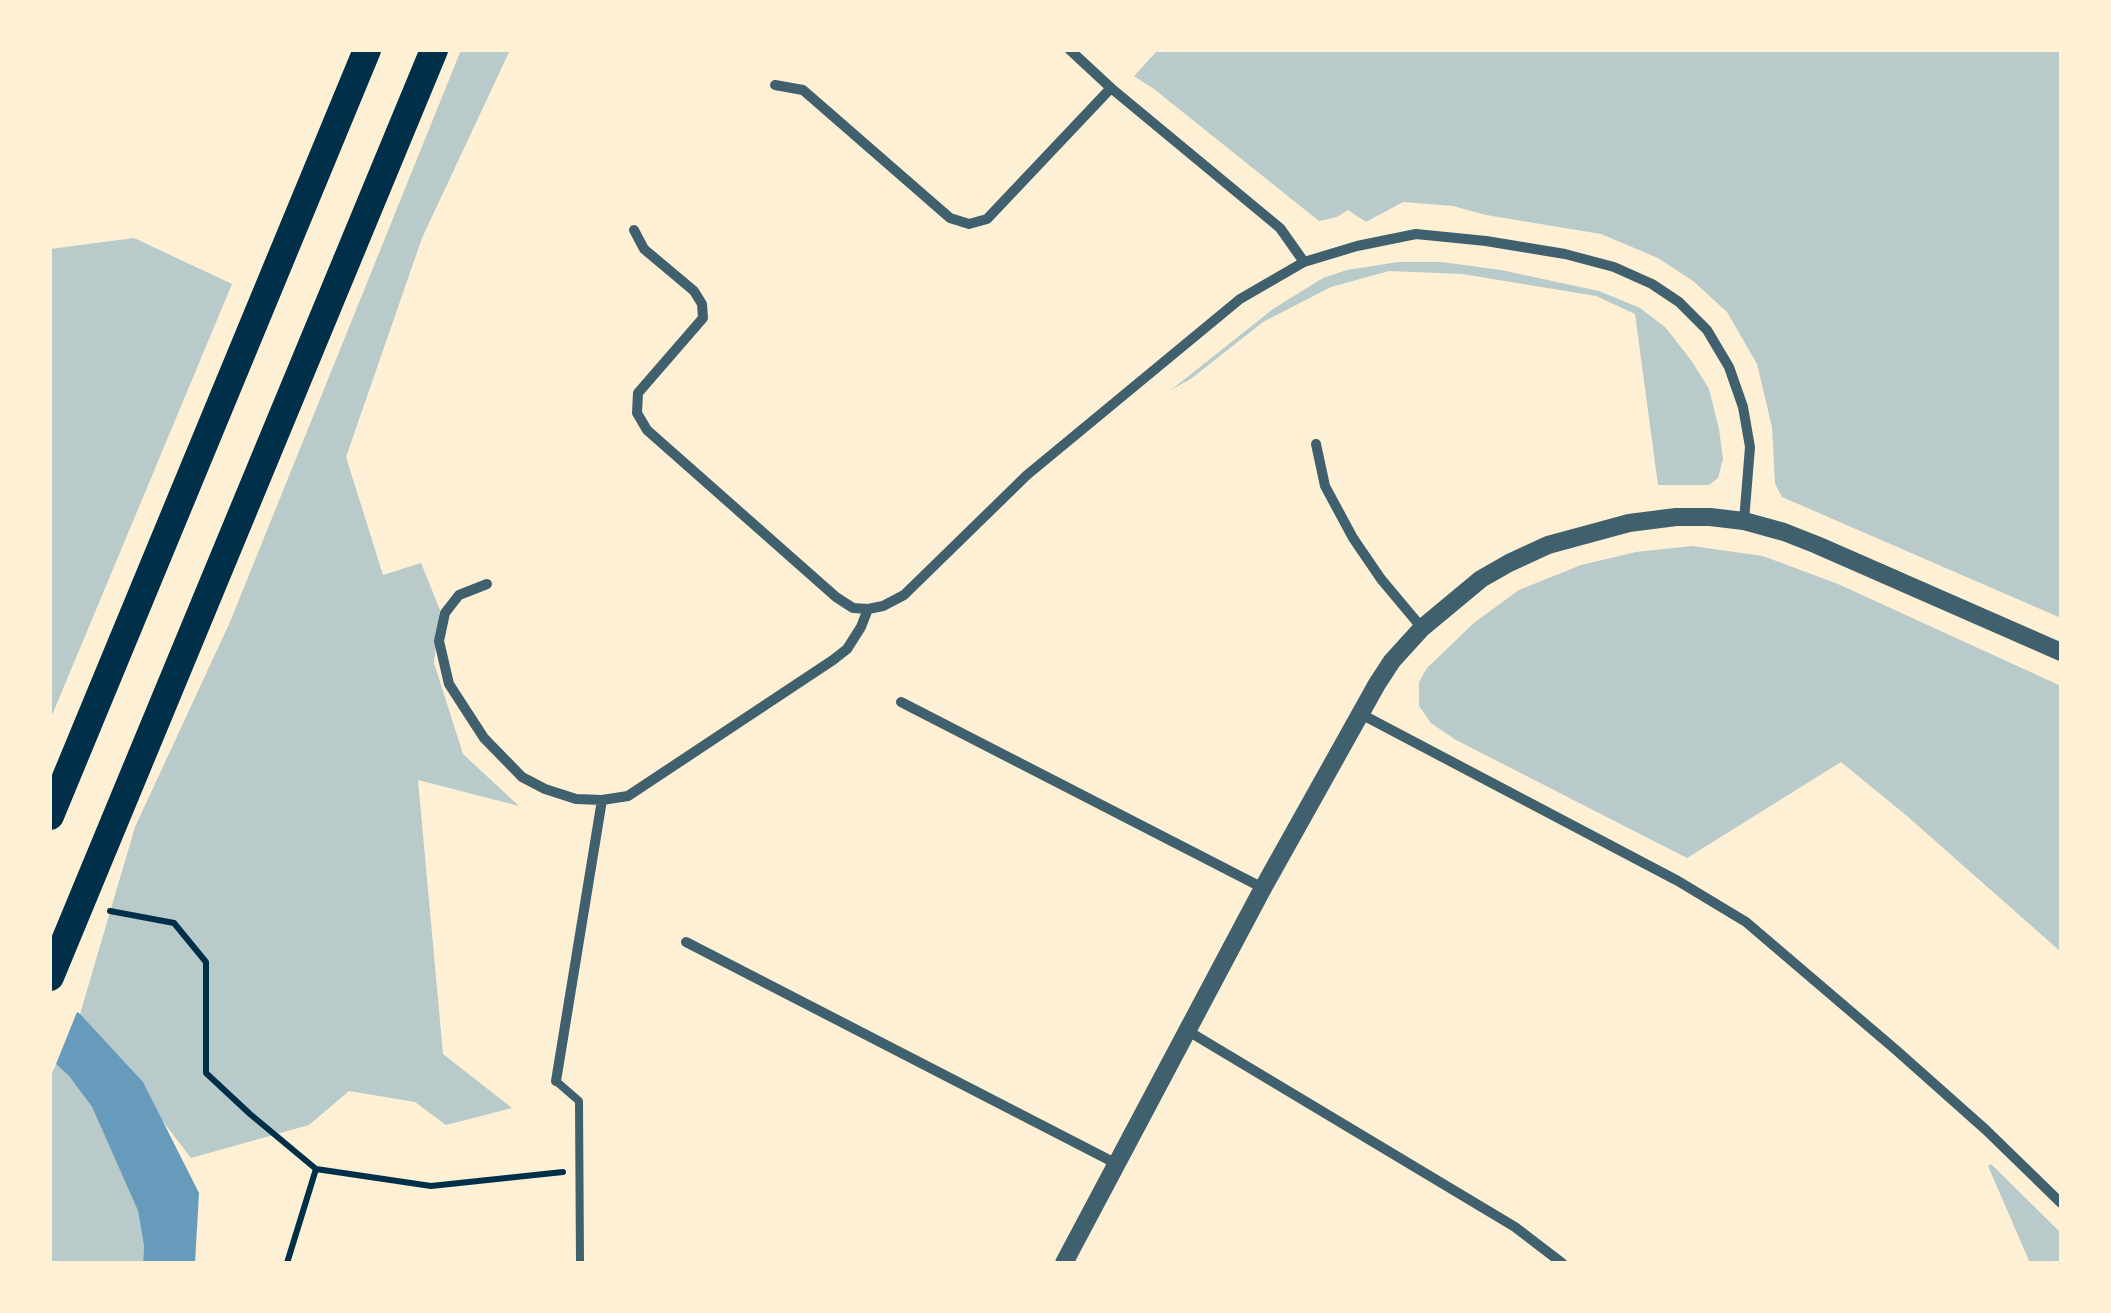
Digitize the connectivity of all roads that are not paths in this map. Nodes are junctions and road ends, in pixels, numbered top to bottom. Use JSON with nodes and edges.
{"nodes":[{"id":1,"x":367,"y":50,"type":"edge"},
{"id":2,"x":434,"y":50,"type":"edge"},
{"id":3,"x":1070,"y":50,"type":"edge"},
{"id":4,"x":775,"y":85,"type":"dead end"},
{"id":5,"x":1111,"y":88,"type":"junction"},
{"id":6,"x":634,"y":230,"type":"dead end"},
{"id":7,"x":1304,"y":262,"type":"junction"},
{"id":8,"x":1316,"y":444,"type":"dead end"},
{"id":9,"x":1744,"y":521,"type":"junction"},
{"id":10,"x":487,"y":584,"type":"dead end"},
{"id":11,"x":868,"y":610,"type":"junction"},
{"id":12,"x":1422,"y":628,"type":"junction"},
{"id":13,"x":2061,"y":652,"type":"edge"},
{"id":14,"x":902,"y":702,"type":"dead end"},
{"id":15,"x":1359,"y":713,"type":"junction"},
{"id":16,"x":602,"y":800,"type":"junction"},
{"id":17,"x":51,"y":815,"type":"edge"},
{"id":18,"x":1263,"y":888,"type":"junction"},
{"id":19,"x":686,"y":942,"type":"dead end"},
{"id":20,"x":50,"y":977,"type":"edge"},
{"id":21,"x":1188,"y":1031,"type":"junction"},
{"id":22,"x":556,"y":1081,"type":"joint"},
{"id":23,"x":1115,"y":1163,"type":"junction"},
{"id":24,"x":2061,"y":1202,"type":"edge"},
{"id":25,"x":580,"y":1263,"type":"edge"},
{"id":26,"x":1064,"y":1263,"type":"edge"},
{"id":27,"x":1562,"y":1263,"type":"edge"}],
"edges":[{"from":1,"to":17,"type":"highway"},
{"from":2,"to":20,"type":"highway"},
{"from":3,"to":5,"type":"street"},
{"from":4,"to":5,"type":"street"},
{"from":5,"to":7,"type":"street"},
{"from":6,"to":11,"type":"street"},
{"from":7,"to":9,"type":"street"},
{"from":7,"to":11,"type":"street"},
{"from":8,"to":12,"type":"street"},
{"from":9,"to":12,"type":"street"},
{"from":9,"to":13,"type":"street"},
{"from":10,"to":16,"type":"street"},
{"from":11,"to":16,"type":"street"},
{"from":12,"to":15,"type":"street"},
{"from":14,"to":18,"type":"street"},
{"from":15,"to":18,"type":"street"},
{"from":15,"to":24,"type":"street"},
{"from":16,"to":22,"type":"street"},
{"from":18,"to":21,"type":"street"},
{"from":19,"to":23,"type":"street"},
{"from":21,"to":23,"type":"street"},
{"from":21,"to":27,"type":"street"},
{"from":22,"to":25,"type":"lane"},
{"from":23,"to":26,"type":"street"}]}
